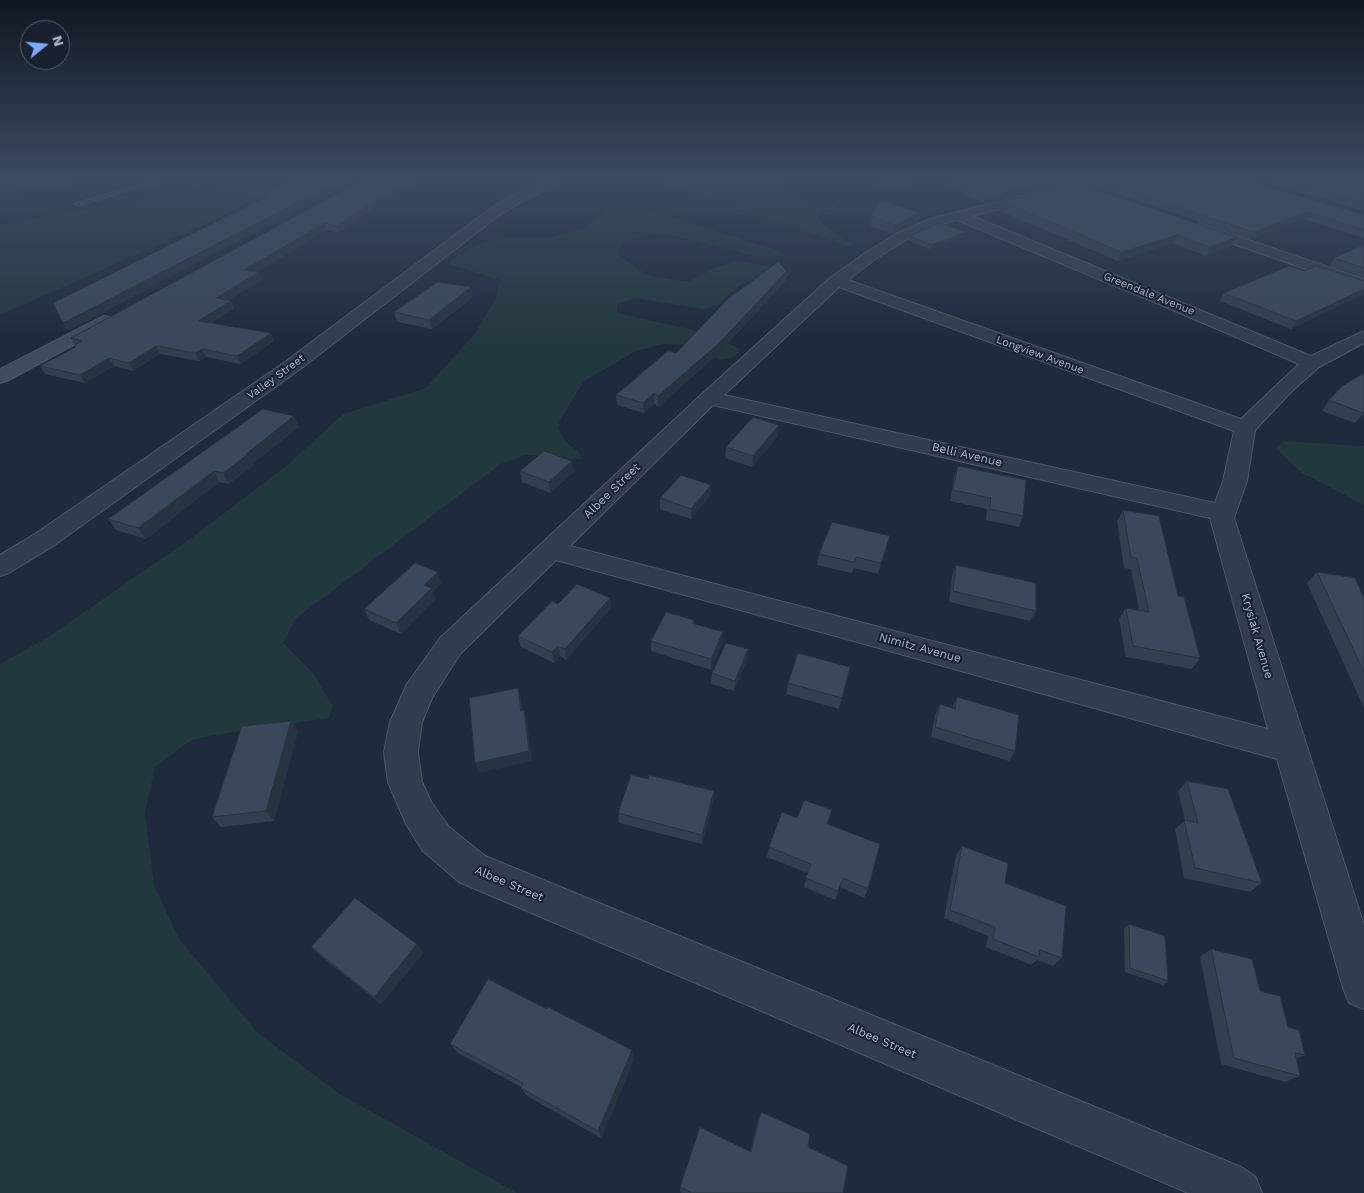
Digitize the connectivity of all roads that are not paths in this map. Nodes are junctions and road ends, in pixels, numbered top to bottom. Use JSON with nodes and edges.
{"nodes":[{"id":1,"x":465,"y":235,"type":"edge"},
{"id":2,"x":906,"y":235,"type":"edge"},
{"id":3,"x":1005,"y":235,"type":"edge"},
{"id":4,"x":1218,"y":235,"type":"edge"},
{"id":5,"x":836,"y":282,"type":"junction"},
{"id":6,"x":1364,"y":284,"type":"edge"},
{"id":7,"x":116,"y":315,"type":"edge"},
{"id":8,"x":1364,"y":336,"type":"edge"},
{"id":9,"x":1312,"y":363,"type":"junction"},
{"id":10,"x":0,"y":376,"type":"edge"},
{"id":11,"x":709,"y":398,"type":"junction"},
{"id":12,"x":1245,"y":428,"type":"junction"},
{"id":13,"x":1224,"y":513,"type":"junction"},
{"id":14,"x":550,"y":550,"type":"junction"},
{"id":15,"x":0,"y":566,"type":"edge"},
{"id":16,"x":1290,"y":749,"type":"junction"},
{"id":17,"x":1364,"y":988,"type":"edge"},
{"id":18,"x":1238,"y":1193,"type":"edge"}],
"edges":[{"from":1,"to":15,"type":"street","name":"Valley Street"},
{"from":2,"to":5,"type":"street","name":"Albee Street"},
{"from":3,"to":9,"type":"street","name":"Greendale Avenue"},
{"from":4,"to":6,"type":"street"},
{"from":5,"to":11,"type":"street","name":"Albee Street"},
{"from":5,"to":12,"type":"street","name":"Longview Avenue"},
{"from":7,"to":10,"type":"street"},
{"from":8,"to":9,"type":"street"},
{"from":9,"to":12,"type":"street"},
{"from":11,"to":13,"type":"street","name":"Belli Avenue"},
{"from":11,"to":14,"type":"street","name":"Albee Street"},
{"from":12,"to":13,"type":"street","name":"Krysiak Avenue"},
{"from":13,"to":16,"type":"street","name":"Krysiak Avenue"},
{"from":14,"to":16,"type":"street","name":"Nimitz Avenue"},
{"from":14,"to":18,"type":"street","name":"Albee Street"},
{"from":16,"to":17,"type":"street","name":"Krysiak Avenue"}]}
